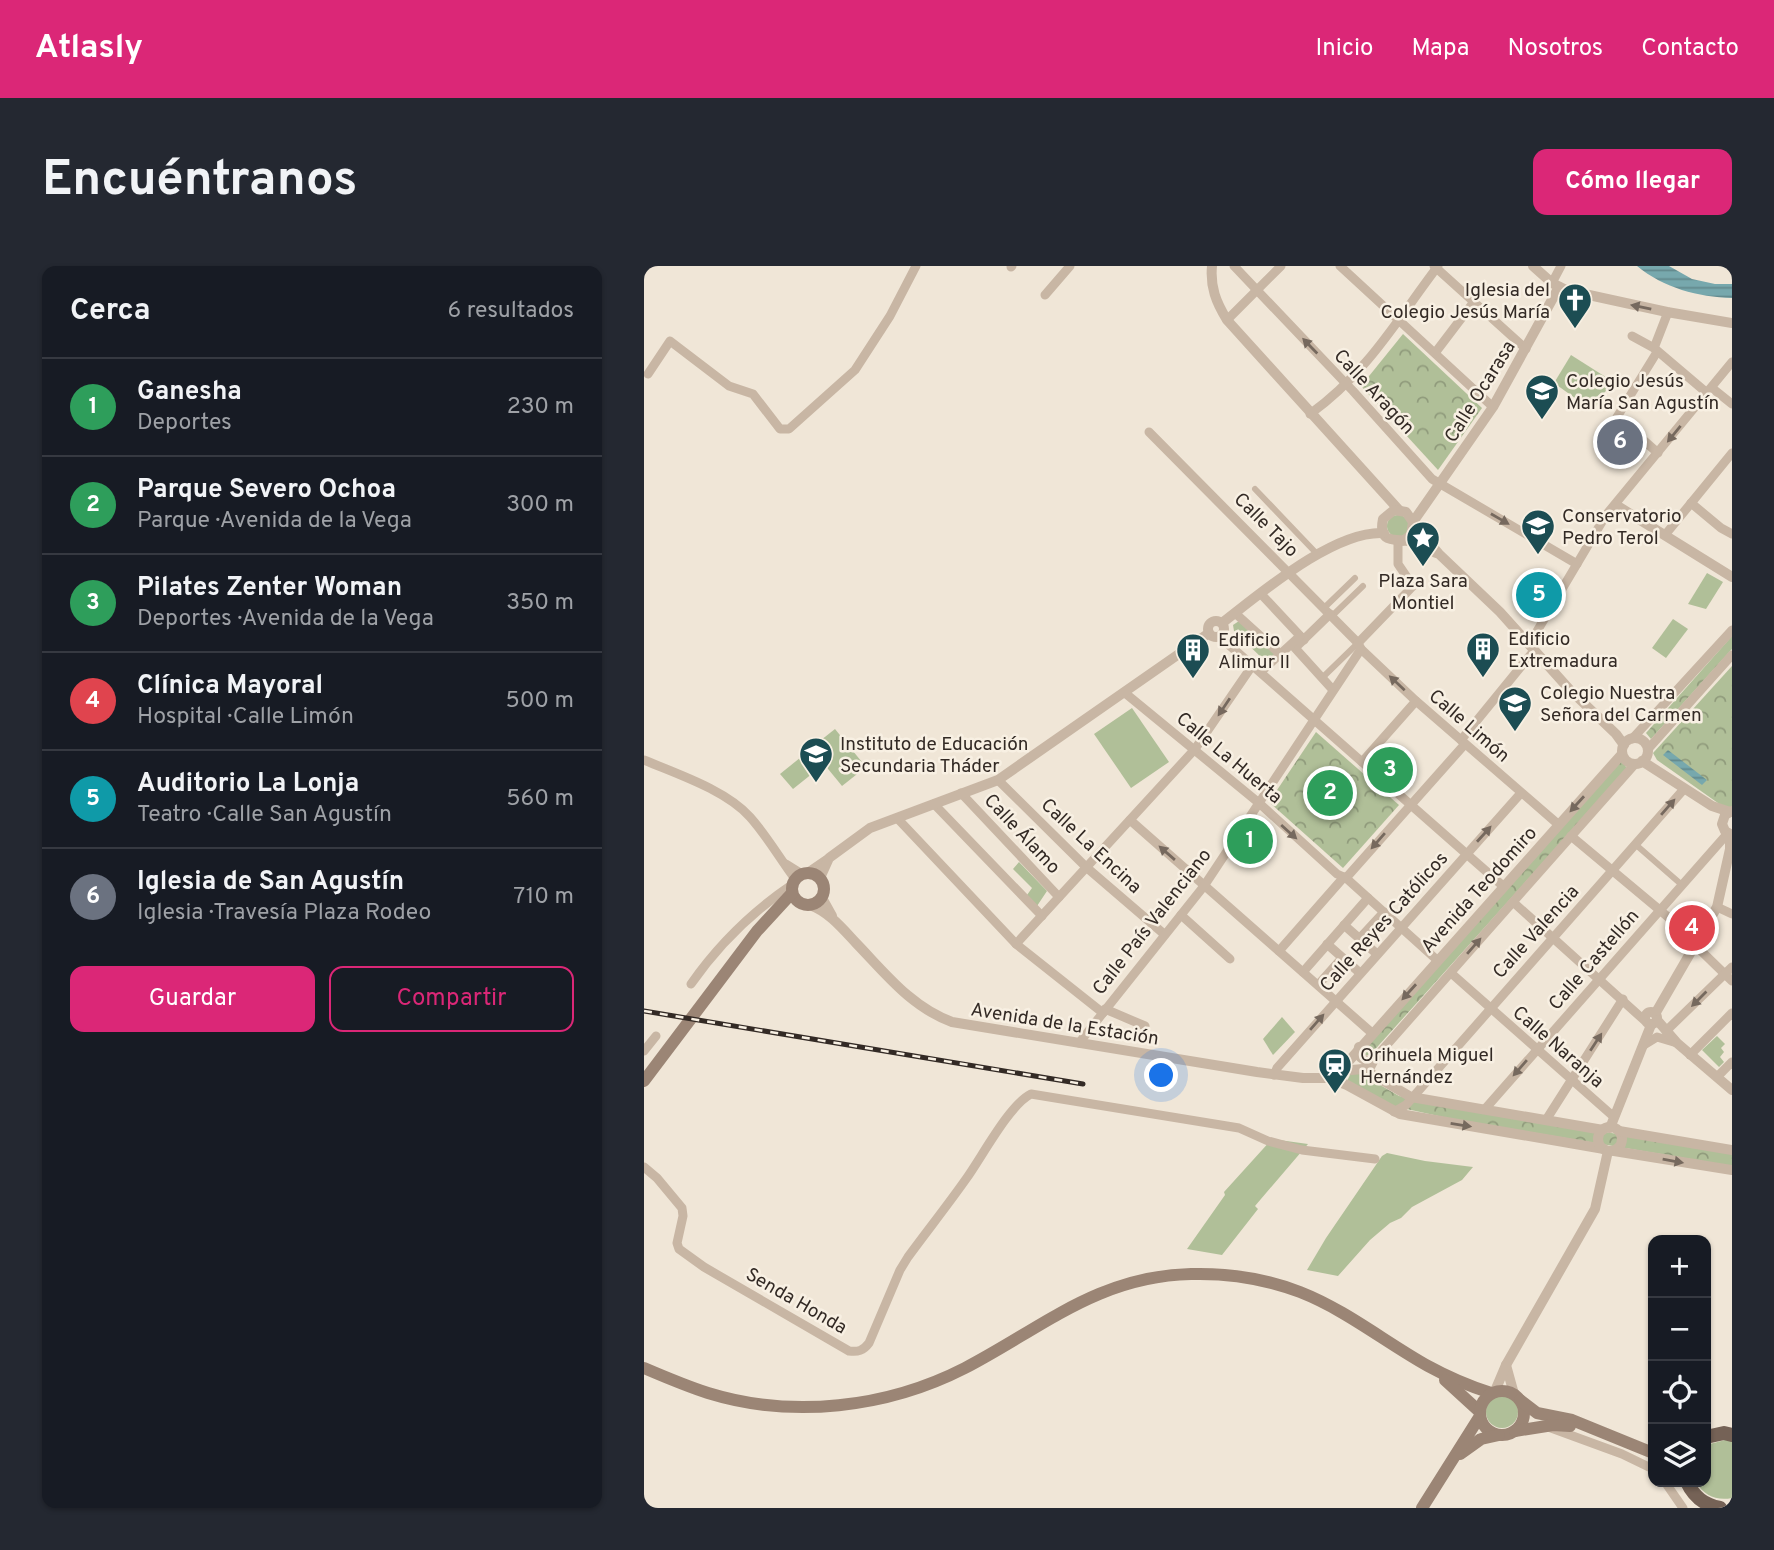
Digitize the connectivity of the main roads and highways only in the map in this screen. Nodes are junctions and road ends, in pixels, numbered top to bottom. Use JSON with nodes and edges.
{"nodes":[{"id":1,"x":802,"y":880,"type":"junction"},
{"id":2,"x":806,"y":905,"type":"junction"},
{"id":3,"x":768,"y":919,"type":"junction"},
{"id":4,"x":644,"y":1081,"type":"edge"},
{"id":5,"x":1429,"y":1366,"type":"junction"},
{"id":6,"x":644,"y":1367,"type":"edge"},
{"id":7,"x":1493,"y":1392,"type":"junction"},
{"id":8,"x":1517,"y":1397,"type":"junction"},
{"id":9,"x":1480,"y":1414,"type":"junction"},
{"id":10,"x":1594,"y":1429,"type":"junction"},
{"id":11,"x":1729,"y":1432,"type":"edge"},
{"id":12,"x":1509,"y":1433,"type":"junction"},
{"id":13,"x":1711,"y":1436,"type":"edge"},
{"id":14,"x":1648,"y":1450,"type":"edge"},
{"id":15,"x":1454,"y":1459,"type":"junction"},
{"id":16,"x":1690,"y":1487,"type":"edge"},
{"id":17,"x":1716,"y":1507,"type":"edge"},
{"id":18,"x":1732,"y":1507,"type":"edge"},
{"id":19,"x":1422,"y":1508,"type":"edge"}],
"edges":[{"from":1,"to":2,"type":"main road"},
{"from":1,"to":2,"type":"main road"},
{"from":1,"to":3,"type":"main road"},
{"from":2,"to":3,"type":"main road"},
{"from":3,"to":4,"type":"main road"},
{"from":5,"to":6,"type":"main road"},
{"from":5,"to":7,"type":"main road"},
{"from":5,"to":9,"type":"main road"},
{"from":7,"to":8,"type":"main road"},
{"from":7,"to":9,"type":"main road"},
{"from":8,"to":10,"type":"main road"},
{"from":8,"to":12,"type":"main road"},
{"from":9,"to":12,"type":"main road"},
{"from":9,"to":15,"type":"main road"},
{"from":10,"to":12,"type":"main road"},
{"from":10,"to":14,"type":"main road"},
{"from":11,"to":13,"type":"main road"},
{"from":12,"to":15,"type":"main road"},
{"from":15,"to":19,"type":"main road"},
{"from":16,"to":17,"type":"main road"},
{"from":17,"to":18,"type":"main road"}]}
